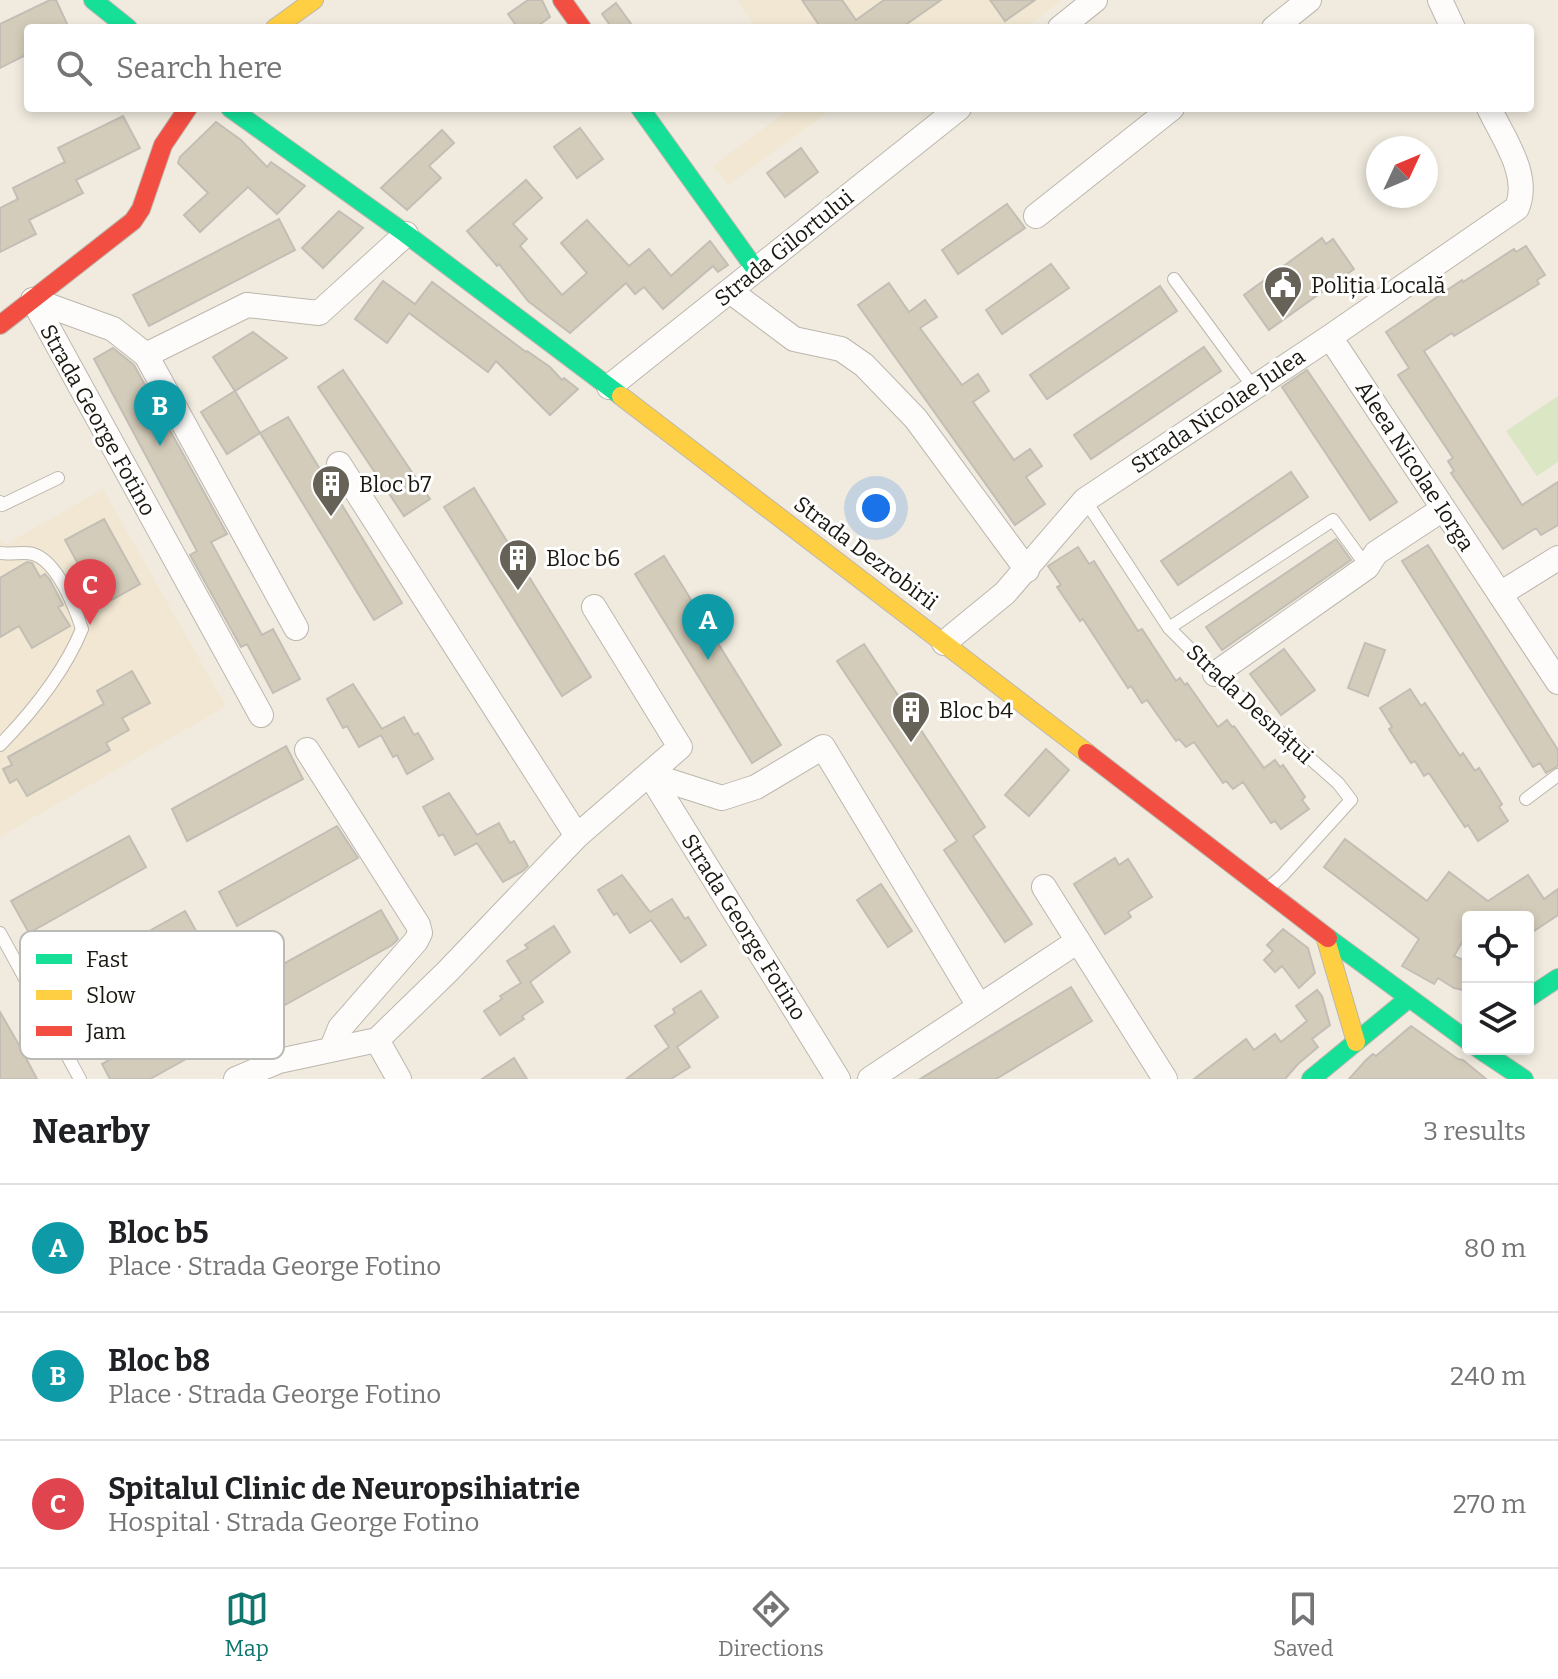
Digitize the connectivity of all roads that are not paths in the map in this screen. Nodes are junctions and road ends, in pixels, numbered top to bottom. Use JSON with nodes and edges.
{"nodes":[{"id":1,"x":93,"y":0,"type":"edge"},
{"id":2,"x":314,"y":0,"type":"edge"},
{"id":3,"x":562,"y":0,"type":"edge"},
{"id":4,"x":1095,"y":0,"type":"edge"},
{"id":5,"x":1309,"y":0,"type":"edge"},
{"id":6,"x":1440,"y":0,"type":"edge"},
{"id":7,"x":123,"y":24,"type":"edge"},
{"id":8,"x":281,"y":24,"type":"edge"},
{"id":9,"x":579,"y":24,"type":"edge"},
{"id":10,"x":1065,"y":24,"type":"edge"},
{"id":11,"x":1279,"y":24,"type":"edge"},
{"id":12,"x":1451,"y":24,"type":"edge"},
{"id":13,"x":185,"y":112,"type":"edge"},
{"id":14,"x":236,"y":112,"type":"edge"},
{"id":15,"x":643,"y":112,"type":"edge"},
{"id":16,"x":954,"y":112,"type":"edge"},
{"id":17,"x":1167,"y":112,"type":"edge"},
{"id":18,"x":1491,"y":112,"type":"edge"},
{"id":19,"x":1036,"y":216,"type":"dead end"},
{"id":20,"x":406,"y":234,"type":"junction"},
{"id":21,"x":756,"y":270,"type":"junction"},
{"id":22,"x":1174,"y":279,"type":"dead end"},
{"id":23,"x":730,"y":291,"type":"junction"},
{"id":24,"x":33,"y":300,"type":"junction"},
{"id":25,"x":0,"y":325,"type":"edge"},
{"id":26,"x":1330,"y":337,"type":"junction"},
{"id":27,"x":146,"y":355,"type":"junction"},
{"id":28,"x":609,"y":387,"type":"junction"},
{"id":29,"x":1254,"y":388,"type":"junction"},
{"id":30,"x":339,"y":464,"type":"dead end"},
{"id":31,"x":58,"y":478,"type":"dead end"},
{"id":32,"x":1085,"y":500,"type":"junction"},
{"id":33,"x":0,"y":502,"type":"edge"},
{"id":34,"x":1443,"y":509,"type":"junction"},
{"id":35,"x":0,"y":553,"type":"edge"},
{"id":36,"x":1558,"y":558,"type":"edge"},
{"id":37,"x":1367,"y":567,"type":"junction"},
{"id":38,"x":1027,"y":570,"type":"junction"},
{"id":39,"x":1500,"y":594,"type":"junction"},
{"id":40,"x":594,"y":607,"type":"dead end"},
{"id":41,"x":296,"y":628,"type":"dead end"},
{"id":42,"x":1169,"y":628,"type":"junction"},
{"id":43,"x":944,"y":643,"type":"junction"},
{"id":44,"x":1215,"y":674,"type":"junction"},
{"id":45,"x":1558,"y":682,"type":"edge"},
{"id":46,"x":261,"y":715,"type":"dead end"},
{"id":47,"x":0,"y":745,"type":"edge"},
{"id":48,"x":307,"y":750,"type":"dead end"},
{"id":49,"x":650,"y":775,"type":"junction"},
{"id":50,"x":1558,"y":775,"type":"edge"},
{"id":51,"x":1526,"y":799,"type":"dead end"},
{"id":52,"x":577,"y":836,"type":"junction"},
{"id":53,"x":1044,"y":887,"type":"dead end"},
{"id":54,"x":1265,"y":890,"type":"junction"},
{"id":55,"x":0,"y":933,"type":"edge"},
{"id":56,"x":1325,"y":936,"type":"junction"},
{"id":57,"x":1078,"y":941,"type":"junction"},
{"id":58,"x":20,"y":970,"type":"edge"},
{"id":59,"x":1558,"y":978,"type":"edge"},
{"id":60,"x":1534,"y":994,"type":"edge"},
{"id":61,"x":1408,"y":999,"type":"junction"},
{"id":62,"x":979,"y":1006,"type":"junction"},
{"id":63,"x":1462,"y":1036,"type":"edge"},
{"id":64,"x":377,"y":1040,"type":"junction"},
{"id":65,"x":1356,"y":1042,"type":"junction"},
{"id":66,"x":332,"y":1048,"type":"junction"},
{"id":67,"x":1495,"y":1055,"type":"edge"},
{"id":68,"x":1522,"y":1056,"type":"dead end"},
{"id":69,"x":69,"y":1059,"type":"edge"},
{"id":70,"x":1533,"y":1075,"type":"edge"},
{"id":71,"x":80,"y":1079,"type":"edge"},
{"id":72,"x":236,"y":1079,"type":"edge"},
{"id":73,"x":399,"y":1079,"type":"edge"},
{"id":74,"x":838,"y":1079,"type":"edge"},
{"id":75,"x":870,"y":1079,"type":"edge"},
{"id":76,"x":1165,"y":1079,"type":"edge"},
{"id":77,"x":1311,"y":1079,"type":"edge"}],
"edges":[{"from":1,"to":7,"type":"street"},
{"from":2,"to":8,"type":"street"},
{"from":3,"to":9,"type":"street"},
{"from":4,"to":10,"type":"street"},
{"from":5,"to":11,"type":"street"},
{"from":6,"to":12,"type":"street"},
{"from":13,"to":24,"type":"street"},
{"from":14,"to":20,"type":"street","name":"Strada Dezrobirii"},
{"from":15,"to":21,"type":"street"},
{"from":16,"to":21,"type":"street","name":"Strada Gilortului"},
{"from":17,"to":19,"type":"street"},
{"from":18,"to":26,"type":"street","name":"Strada Nicolae Julea"},
{"from":20,"to":27,"type":"street"},
{"from":20,"to":28,"type":"street","name":"Strada Dezrobirii"},
{"from":21,"to":23,"type":"street","name":"Strada Gilortului"},
{"from":22,"to":29,"type":"lane"},
{"from":23,"to":28,"type":"street","name":"Strada Gilortului"},
{"from":23,"to":38,"type":"street"},
{"from":24,"to":25,"type":"street"},
{"from":24,"to":27,"type":"street","name":"Strada George Fotino"},
{"from":24,"to":46,"type":"street","name":"Strada George Fotino"},
{"from":26,"to":29,"type":"street","name":"Strada Nicolae Julea"},
{"from":26,"to":34,"type":"street","name":"Aleea Nicolae Iorga"},
{"from":27,"to":41,"type":"street","name":"Strada George Fotino"},
{"from":28,"to":43,"type":"street","name":"Strada Dezrobirii"},
{"from":29,"to":32,"type":"street","name":"Strada Nicolae Julea"},
{"from":30,"to":52,"type":"street"},
{"from":31,"to":33,"type":"lane"},
{"from":32,"to":38,"type":"street","name":"Strada Nicolae Julea"},
{"from":32,"to":42,"type":"lane","name":"Strada Desnățui"},
{"from":34,"to":37,"type":"street"},
{"from":34,"to":39,"type":"street","name":"Aleea Nicolae Iorga"},
{"from":35,"to":47,"type":"lane"},
{"from":36,"to":39,"type":"street"},
{"from":37,"to":42,"type":"lane"},
{"from":37,"to":44,"type":"street"},
{"from":38,"to":43,"type":"street","name":"Strada Nicolae Julea"},
{"from":39,"to":45,"type":"street","name":"Aleea Nicolae Iorga"},
{"from":40,"to":49,"type":"street"},
{"from":42,"to":44,"type":"lane","name":"Strada Desnățui"},
{"from":43,"to":54,"type":"street","name":"Strada Dezrobirii"},
{"from":44,"to":54,"type":"lane","name":"Strada Desnățui"},
{"from":48,"to":66,"type":"street"},
{"from":49,"to":52,"type":"street"},
{"from":49,"to":62,"type":"street"},
{"from":49,"to":74,"type":"street","name":"Strada George Fotino"},
{"from":50,"to":51,"type":"lane"},
{"from":52,"to":64,"type":"street"},
{"from":53,"to":57,"type":"street"},
{"from":54,"to":56,"type":"street","name":"Strada Dezrobirii"},
{"from":55,"to":58,"type":"lane"},
{"from":56,"to":61,"type":"street","name":"Strada Dezrobirii"},
{"from":56,"to":65,"type":"street"},
{"from":57,"to":62,"type":"street"},
{"from":57,"to":76,"type":"street"},
{"from":59,"to":60,"type":"street"},
{"from":61,"to":63,"type":"street","name":"Strada Dezrobirii"},
{"from":61,"to":65,"type":"street"},
{"from":62,"to":75,"type":"street"},
{"from":64,"to":66,"type":"street"},
{"from":64,"to":73,"type":"street"},
{"from":65,"to":77,"type":"street"},
{"from":66,"to":72,"type":"street"},
{"from":67,"to":70,"type":"street","name":"Strada Dezrobirii"},
{"from":68,"to":70,"type":"street"},
{"from":69,"to":71,"type":"lane"}]}
